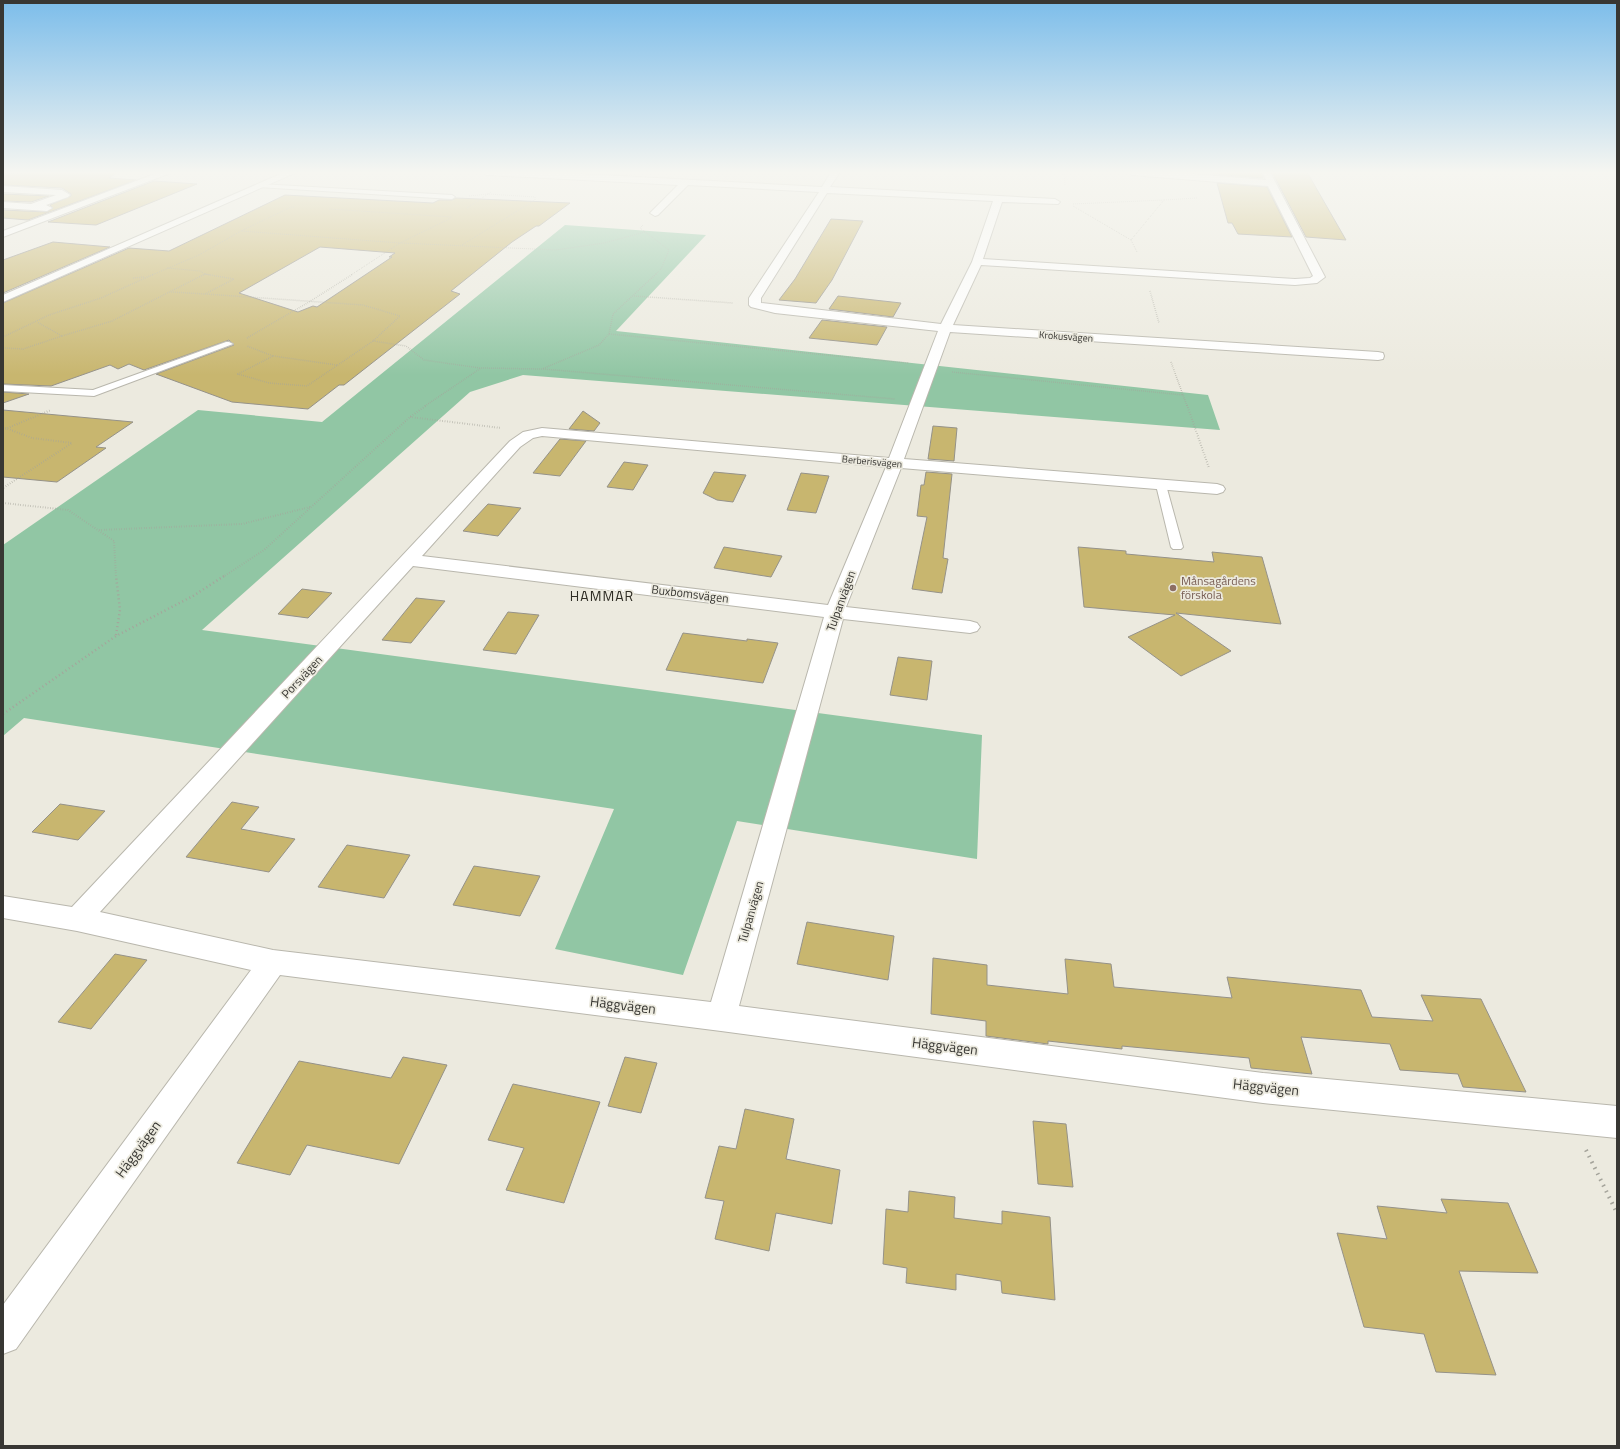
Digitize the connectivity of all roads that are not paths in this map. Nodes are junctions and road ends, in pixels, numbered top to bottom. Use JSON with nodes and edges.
{"nodes":[{"id":1,"x":138,"y":240,"type":"edge"},
{"id":2,"x":792,"y":240,"type":"edge"},
{"id":3,"x":985,"y":240,"type":"edge"},
{"id":4,"x":1300,"y":240,"type":"edge"},
{"id":5,"x":977,"y":262,"type":"junction"},
{"id":6,"x":3,"y":289,"type":"edge"},
{"id":7,"x":23,"y":290,"type":"junction"},
{"id":8,"x":3,"y":299,"type":"edge"},
{"id":9,"x":945,"y":328,"type":"junction"},
{"id":10,"x":229,"y":344,"type":"dead end"},
{"id":11,"x":1378,"y":356,"type":"dead end"},
{"id":12,"x":3,"y":388,"type":"edge"},
{"id":13,"x":528,"y":436,"type":"joint"},
{"id":14,"x":895,"y":463,"type":"junction"},
{"id":15,"x":1161,"y":485,"type":"junction"},
{"id":16,"x":1217,"y":490,"type":"dead end"},
{"id":17,"x":1177,"y":547,"type":"dead end"},
{"id":18,"x":410,"y":560,"type":"junction"},
{"id":19,"x":835,"y":612,"type":"junction"},
{"id":20,"x":970,"y":627,"type":"dead end"},
{"id":21,"x":3,"y":907,"type":"edge"},
{"id":22,"x":76,"y":919,"type":"junction"},
{"id":23,"x":273,"y":962,"type":"junction"},
{"id":24,"x":721,"y":1017,"type":"junction"},
{"id":25,"x":1617,"y":1122,"type":"edge"},
{"id":26,"x":3,"y":1336,"type":"edge"}],
"edges":[{"from":1,"to":7,"type":"street"},
{"from":2,"to":9,"type":"street","name":"Krokusvägen"},
{"from":3,"to":5,"type":"street","name":"Tulpanvägen"},
{"from":4,"to":5,"type":"street"},
{"from":5,"to":9,"type":"street","name":"Tulpanvägen"},
{"from":6,"to":7,"type":"street"},
{"from":7,"to":8,"type":"street"},
{"from":9,"to":11,"type":"street","name":"Krokusvägen"},
{"from":9,"to":14,"type":"street","name":"Tulpanvägen"},
{"from":10,"to":12,"type":"lane"},
{"from":13,"to":14,"type":"street","name":"Berberisvägen"},
{"from":13,"to":18,"type":"street","name":"Porsvägen"},
{"from":14,"to":15,"type":"street","name":"Berberisvägen"},
{"from":14,"to":19,"type":"street","name":"Tulpanvägen"},
{"from":15,"to":16,"type":"street","name":"Berberisvägen"},
{"from":15,"to":17,"type":"lane"},
{"from":18,"to":19,"type":"street","name":"Buxbomsvägen"},
{"from":18,"to":22,"type":"street","name":"Porsvägen"},
{"from":19,"to":20,"type":"street","name":"Buxbomsvägen"},
{"from":19,"to":24,"type":"street","name":"Tulpanvägen"},
{"from":21,"to":22,"type":"street","name":"Häggvägen"},
{"from":22,"to":23,"type":"street","name":"Häggvägen"},
{"from":23,"to":24,"type":"street","name":"Häggvägen"},
{"from":23,"to":26,"type":"street","name":"Häggvägen"},
{"from":24,"to":25,"type":"street","name":"Häggvägen"}]}
